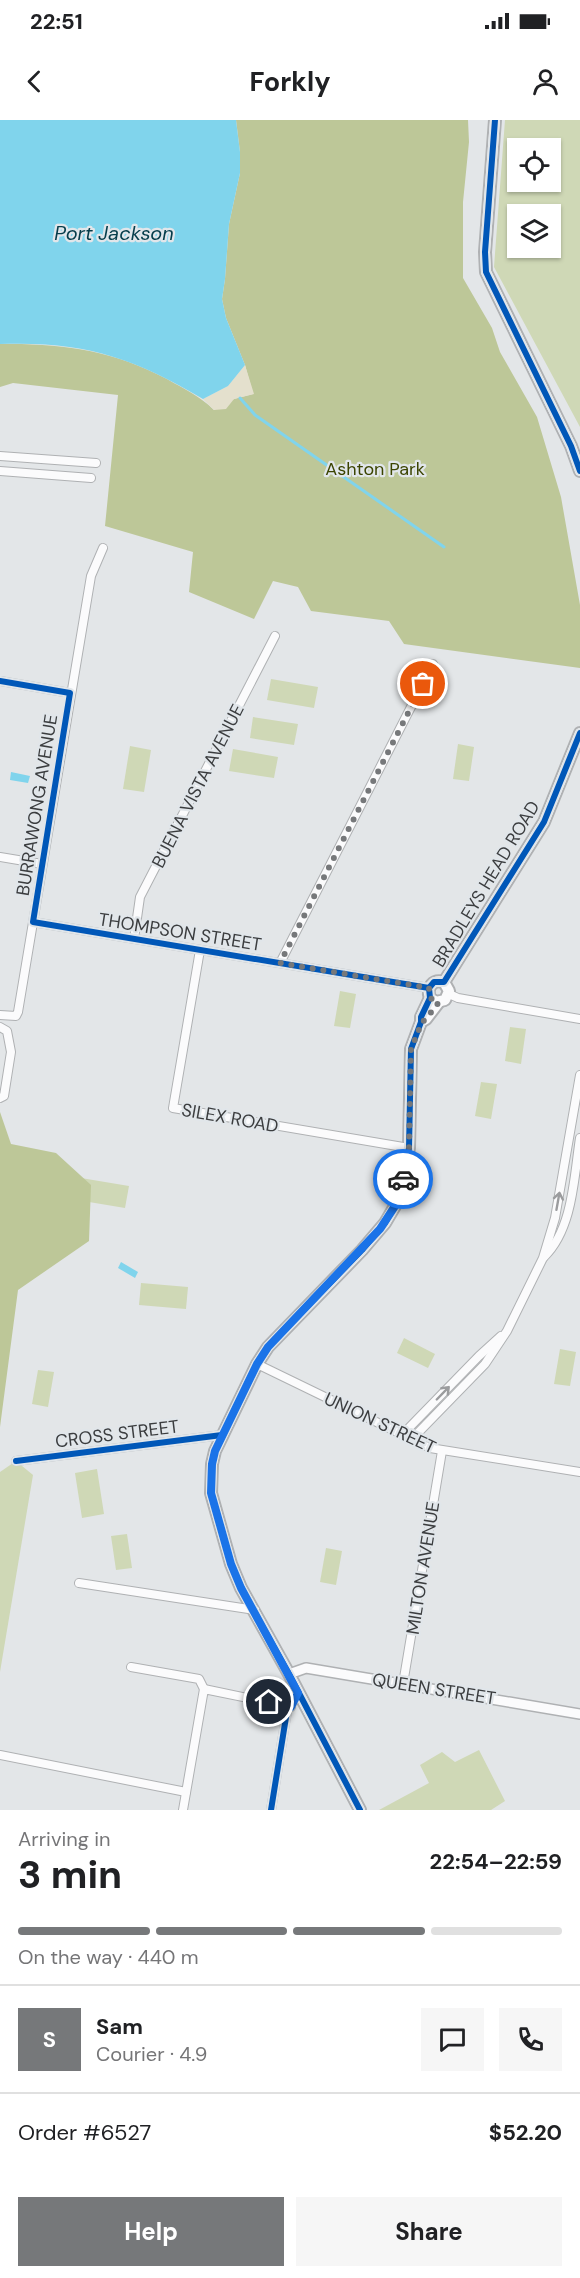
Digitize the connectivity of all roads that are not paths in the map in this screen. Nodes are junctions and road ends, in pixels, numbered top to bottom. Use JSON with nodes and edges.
{"nodes":[{"id":1,"x":495,"y":120,"type":"edge"},
{"id":2,"x":0,"y":456,"type":"edge"},
{"id":3,"x":96,"y":463,"type":"dead end"},
{"id":4,"x":0,"y":471,"type":"edge"},
{"id":5,"x":580,"y":471,"type":"edge"},
{"id":6,"x":91,"y":477,"type":"dead end"},
{"id":7,"x":103,"y":548,"type":"dead end"},
{"id":8,"x":275,"y":636,"type":"dead end"},
{"id":9,"x":433,"y":664,"type":"dead end"},
{"id":10,"x":0,"y":681,"type":"edge"},
{"id":11,"x":70,"y":693,"type":"junction"},
{"id":12,"x":580,"y":734,"type":"edge"},
{"id":13,"x":0,"y":857,"type":"edge"},
{"id":14,"x":42,"y":864,"type":"junction"},
{"id":15,"x":33,"y":922,"type":"junction"},
{"id":16,"x":134,"y":939,"type":"junction"},
{"id":17,"x":200,"y":950,"type":"junction"},
{"id":18,"x":280,"y":963,"type":"junction"},
{"id":19,"x":444,"y":982,"type":"junction"},
{"id":20,"x":449,"y":994,"type":"junction"},
{"id":21,"x":433,"y":996,"type":"junction"},
{"id":22,"x":0,"y":1015,"type":"edge"},
{"id":23,"x":580,"y":1019,"type":"edge"},
{"id":24,"x":3,"y":1029,"type":"edge"},
{"id":25,"x":580,"y":1075,"type":"edge"},
{"id":26,"x":2,"y":1097,"type":"edge"},
{"id":27,"x":580,"y":1138,"type":"edge"},
{"id":28,"x":409,"y":1148,"type":"junction"},
{"id":29,"x":543,"y":1258,"type":"junction"},
{"id":30,"x":507,"y":1331,"type":"junction"},
{"id":31,"x":257,"y":1364,"type":"junction"},
{"id":32,"x":222,"y":1435,"type":"junction"},
{"id":33,"x":402,"y":1435,"type":"junction"},
{"id":34,"x":411,"y":1440,"type":"junction"},
{"id":35,"x":442,"y":1451,"type":"junction"},
{"id":36,"x":16,"y":1461,"type":"dead end"},
{"id":37,"x":580,"y":1472,"type":"edge"},
{"id":38,"x":79,"y":1583,"type":"dead end"},
{"id":39,"x":255,"y":1610,"type":"junction"},
{"id":40,"x":131,"y":1667,"type":"dead end"},
{"id":41,"x":289,"y":1674,"type":"junction"},
{"id":42,"x":403,"y":1684,"type":"junction"},
{"id":43,"x":204,"y":1689,"type":"junction"},
{"id":44,"x":298,"y":1693,"type":"junction"},
{"id":45,"x":291,"y":1707,"type":"junction"},
{"id":46,"x":580,"y":1714,"type":"edge"},
{"id":47,"x":0,"y":1755,"type":"edge"},
{"id":48,"x":186,"y":1792,"type":"junction"},
{"id":49,"x":183,"y":1810,"type":"edge"},
{"id":50,"x":271,"y":1810,"type":"edge"},
{"id":51,"x":360,"y":1810,"type":"edge"}],
"edges":[{"from":1,"to":5,"type":"main road"},
{"from":2,"to":3,"type":"street"},
{"from":4,"to":6,"type":"street"},
{"from":7,"to":11,"type":"street","name":"BURRAWONG AVENUE"},
{"from":8,"to":16,"type":"street","name":"BUENA VISTA AVENUE"},
{"from":9,"to":18,"type":"street"},
{"from":10,"to":11,"type":"street"},
{"from":11,"to":14,"type":"street","name":"BURRAWONG AVENUE"},
{"from":12,"to":19,"type":"main road","name":"BRADLEYS HEAD ROAD"},
{"from":13,"to":14,"type":"street"},
{"from":14,"to":15,"type":"street","name":"BURRAWONG AVENUE"},
{"from":15,"to":16,"type":"street","name":"THOMPSON STREET"},
{"from":15,"to":22,"type":"street","name":"BURRAWONG AVENUE"},
{"from":16,"to":17,"type":"street","name":"THOMPSON STREET"},
{"from":17,"to":18,"type":"street","name":"THOMPSON STREET"},
{"from":17,"to":28,"type":"street","name":"SILEX ROAD"},
{"from":18,"to":21,"type":"street","name":"THOMPSON STREET"},
{"from":19,"to":20,"type":"main road"},
{"from":19,"to":21,"type":"main road"},
{"from":20,"to":21,"type":"main road"},
{"from":20,"to":23,"type":"street"},
{"from":21,"to":28,"type":"main road"},
{"from":24,"to":26,"type":"street"},
{"from":29,"to":25,"type":"street","one_way":true},
{"from":27,"to":29,"type":"street"},
{"from":28,"to":31,"type":"main road"},
{"from":29,"to":30,"type":"street"},
{"from":33,"to":30,"type":"street","one_way":true},
{"from":30,"to":34,"type":"street"},
{"from":31,"to":32,"type":"main road"},
{"from":31,"to":33,"type":"street","name":"UNION STREET"},
{"from":32,"to":36,"type":"street","name":"CROSS STREET"},
{"from":32,"to":39,"type":"main road"},
{"from":33,"to":34,"type":"street","name":"UNION STREET"},
{"from":34,"to":35,"type":"street","name":"UNION STREET"},
{"from":35,"to":37,"type":"street","name":"UNION STREET"},
{"from":35,"to":42,"type":"street","name":"MILTON AVENUE"},
{"from":38,"to":39,"type":"street"},
{"from":39,"to":41,"type":"main road"},
{"from":40,"to":43,"type":"street"},
{"from":41,"to":42,"type":"street","name":"QUEEN STREET"},
{"from":41,"to":44,"type":"main road"},
{"from":42,"to":46,"type":"street","name":"QUEEN STREET"},
{"from":43,"to":45,"type":"street"},
{"from":43,"to":48,"type":"street"},
{"from":44,"to":45,"type":"street"},
{"from":44,"to":51,"type":"main road"},
{"from":45,"to":50,"type":"street"},
{"from":47,"to":48,"type":"street"},
{"from":48,"to":49,"type":"street"}]}
